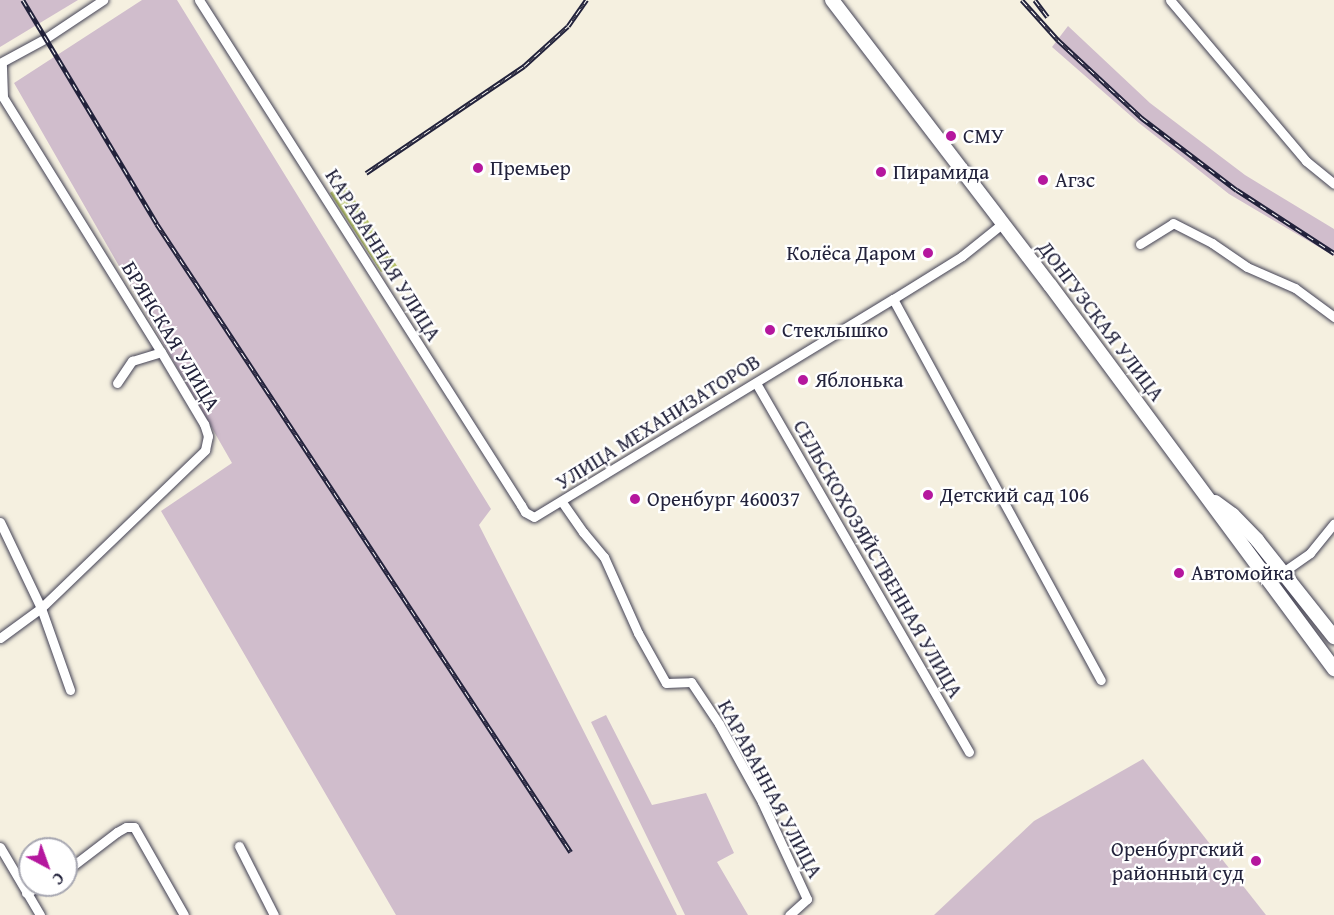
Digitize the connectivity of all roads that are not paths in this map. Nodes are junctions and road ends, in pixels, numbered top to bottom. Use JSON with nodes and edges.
{"nodes":[{"id":1,"x":103,"y":0,"type":"edge"},
{"id":2,"x":199,"y":0,"type":"edge"},
{"id":3,"x":832,"y":0,"type":"edge"},
{"id":4,"x":1170,"y":0,"type":"edge"},
{"id":5,"x":1,"y":63,"type":"edge"},
{"id":6,"x":1334,"y":184,"type":"edge"},
{"id":7,"x":1002,"y":224,"type":"junction"},
{"id":8,"x":1140,"y":244,"type":"dead end"},
{"id":9,"x":893,"y":299,"type":"junction"},
{"id":10,"x":1334,"y":317,"type":"edge"},
{"id":11,"x":161,"y":352,"type":"junction"},
{"id":12,"x":117,"y":383,"type":"dead end"},
{"id":13,"x":756,"y":383,"type":"junction"},
{"id":14,"x":1203,"y":493,"type":"junction"},
{"id":15,"x":562,"y":502,"type":"junction"},
{"id":16,"x":544,"y":513,"type":"joint"},
{"id":17,"x":0,"y":522,"type":"edge"},
{"id":18,"x":1334,"y":524,"type":"edge"},
{"id":19,"x":1283,"y":572,"type":"junction"},
{"id":20,"x":41,"y":608,"type":"junction"},
{"id":21,"x":1334,"y":637,"type":"edge"},
{"id":22,"x":0,"y":638,"type":"edge"},
{"id":23,"x":1334,"y":669,"type":"edge"},
{"id":24,"x":1101,"y":680,"type":"dead end"},
{"id":25,"x":70,"y":690,"type":"dead end"},
{"id":26,"x":969,"y":752,"type":"dead end"},
{"id":27,"x":239,"y":846,"type":"dead end"},
{"id":28,"x":0,"y":847,"type":"edge"},
{"id":29,"x":78,"y":862,"type":"edge"},
{"id":30,"x":18,"y":879,"type":"edge"},
{"id":31,"x":29,"y":897,"type":"edge"},
{"id":32,"x":40,"y":915,"type":"edge"},
{"id":33,"x":184,"y":915,"type":"edge"},
{"id":34,"x":274,"y":915,"type":"edge"},
{"id":35,"x":789,"y":915,"type":"edge"}],
"edges":[{"from":1,"to":5,"type":"street"},
{"from":2,"to":16,"type":"street","name":"КАРАВАННАЯ УЛИЦА"},
{"from":3,"to":7,"type":"highway","name":"ДОНГУЗСКАЯ УЛИЦА"},
{"from":4,"to":6,"type":"street"},
{"from":5,"to":11,"type":"street","name":"БРЯНСКАЯ УЛИЦА"},
{"from":7,"to":9,"type":"street","name":"УЛИЦА МЕХАНИЗАТОРОВ"},
{"from":7,"to":14,"type":"highway","name":"ДОНГУЗСКАЯ УЛИЦА"},
{"from":8,"to":10,"type":"street"},
{"from":9,"to":13,"type":"street","name":"УЛИЦА МЕХАНИЗАТОРОВ"},
{"from":9,"to":24,"type":"street"},
{"from":11,"to":12,"type":"street"},
{"from":11,"to":20,"type":"street","name":"БРЯНСКАЯ УЛИЦА"},
{"from":13,"to":15,"type":"street","name":"УЛИЦА МЕХАНИЗАТОРОВ"},
{"from":13,"to":26,"type":"street","name":"СЕЛЬСКОХОЗЯЙСТВЕННАЯ УЛИЦА"},
{"from":14,"to":19,"type":"highway"},
{"from":14,"to":23,"type":"highway","name":"ДОНГУЗСКАЯ УЛИЦА"},
{"from":15,"to":16,"type":"street","name":"УЛИЦА МЕХАНИЗАТОРОВ"},
{"from":15,"to":35,"type":"street","name":"КАРАВАННАЯ УЛИЦА"},
{"from":17,"to":20,"type":"street"},
{"from":18,"to":19,"type":"street"},
{"from":19,"to":21,"type":"highway"},
{"from":20,"to":22,"type":"street","name":"БРЯНСКАЯ УЛИЦА"},
{"from":20,"to":25,"type":"street"},
{"from":27,"to":34,"type":"street"},
{"from":28,"to":30,"type":"street"},
{"from":29,"to":33,"type":"street"},
{"from":31,"to":32,"type":"street"}]}
